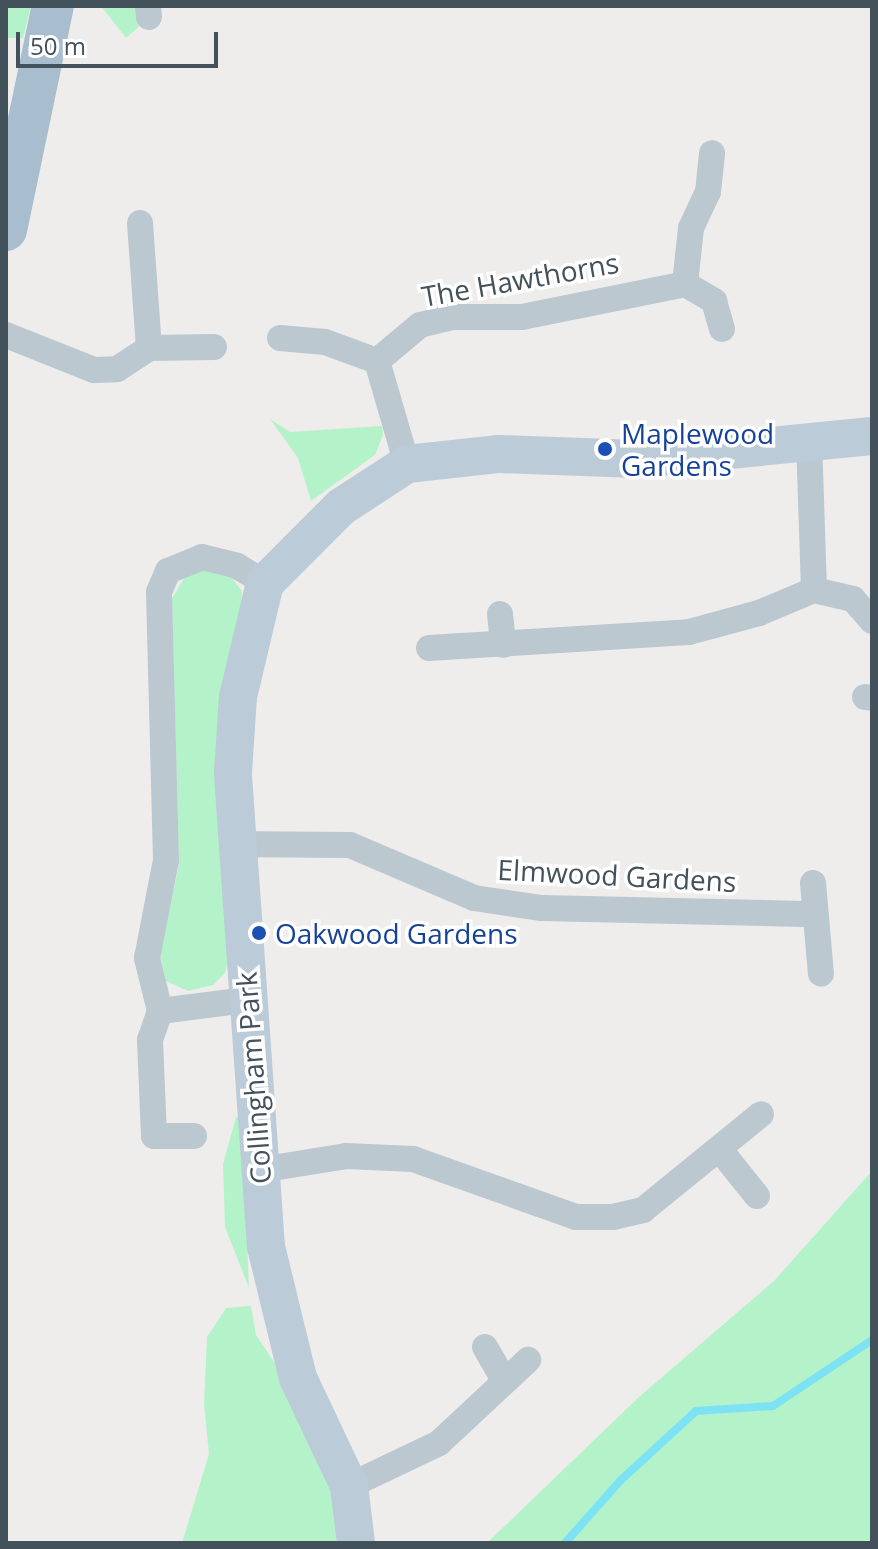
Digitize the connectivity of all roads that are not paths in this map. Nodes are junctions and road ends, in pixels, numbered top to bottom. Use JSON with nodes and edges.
{"nodes":[{"id":1,"x":53,"y":6,"type":"edge"},
{"id":2,"x":712,"y":153,"type":"dead end"},
{"id":3,"x":140,"y":223,"type":"dead end"},
{"id":4,"x":6,"y":230,"type":"edge"},
{"id":5,"x":685,"y":284,"type":"junction"},
{"id":6,"x":722,"y":329,"type":"dead end"},
{"id":7,"x":6,"y":335,"type":"edge"},
{"id":8,"x":280,"y":338,"type":"dead end"},
{"id":9,"x":214,"y":347,"type":"dead end"},
{"id":10,"x":149,"y":348,"type":"junction"},
{"id":11,"x":377,"y":361,"type":"junction"},
{"id":12,"x":872,"y":436,"type":"edge"},
{"id":13,"x":809,"y":442,"type":"junction"},
{"id":14,"x":407,"y":464,"type":"junction"},
{"id":15,"x":265,"y":583,"type":"junction"},
{"id":16,"x":814,"y":590,"type":"junction"},
{"id":17,"x":500,"y":614,"type":"dead end"},
{"id":18,"x":872,"y":621,"type":"edge"},
{"id":19,"x":503,"y":645,"type":"junction"},
{"id":20,"x":429,"y":648,"type":"dead end"},
{"id":21,"x":236,"y":844,"type":"junction"},
{"id":22,"x":813,"y":883,"type":"dead end"},
{"id":23,"x":814,"y":914,"type":"junction"},
{"id":24,"x":821,"y":974,"type":"dead end"},
{"id":25,"x":247,"y":1000,"type":"junction"},
{"id":26,"x":160,"y":1011,"type":"junction"},
{"id":27,"x":761,"y":1114,"type":"dead end"},
{"id":28,"x":194,"y":1136,"type":"dead end"},
{"id":29,"x":720,"y":1150,"type":"junction"},
{"id":30,"x":260,"y":1170,"type":"junction"},
{"id":31,"x":757,"y":1196,"type":"dead end"},
{"id":32,"x":485,"y":1347,"type":"dead end"},
{"id":33,"x":528,"y":1360,"type":"dead end"},
{"id":34,"x":503,"y":1378,"type":"junction"},
{"id":35,"x":349,"y":1486,"type":"junction"},
{"id":36,"x":356,"y":1543,"type":"edge"}],
"edges":[{"from":1,"to":4,"type":"main road"},
{"from":2,"to":5,"type":"street"},
{"from":3,"to":10,"type":"street"},
{"from":5,"to":6,"type":"street"},
{"from":5,"to":11,"type":"street","name":"The Hawthorns"},
{"from":7,"to":10,"type":"street"},
{"from":8,"to":11,"type":"street"},
{"from":9,"to":10,"type":"street"},
{"from":11,"to":14,"type":"street"},
{"from":12,"to":13,"type":"street"},
{"from":13,"to":14,"type":"street"},
{"from":13,"to":16,"type":"street"},
{"from":14,"to":15,"type":"street"},
{"from":15,"to":21,"type":"street","name":"Collingham Park"},
{"from":15,"to":26,"type":"street"},
{"from":16,"to":18,"type":"street"},
{"from":16,"to":19,"type":"street"},
{"from":17,"to":19,"type":"street"},
{"from":19,"to":20,"type":"street"},
{"from":21,"to":23,"type":"street","name":"Elmwood Gardens"},
{"from":21,"to":25,"type":"street","name":"Collingham Park"},
{"from":22,"to":23,"type":"street"},
{"from":23,"to":24,"type":"street"},
{"from":25,"to":26,"type":"street"},
{"from":25,"to":30,"type":"street","name":"Collingham Park"},
{"from":26,"to":28,"type":"street"},
{"from":27,"to":29,"type":"street"},
{"from":29,"to":30,"type":"street"},
{"from":29,"to":31,"type":"street"},
{"from":30,"to":35,"type":"street","name":"Collingham Park"},
{"from":32,"to":34,"type":"street"},
{"from":33,"to":34,"type":"street"},
{"from":34,"to":35,"type":"street"},
{"from":35,"to":36,"type":"street","name":"Collingham Park"}]}
